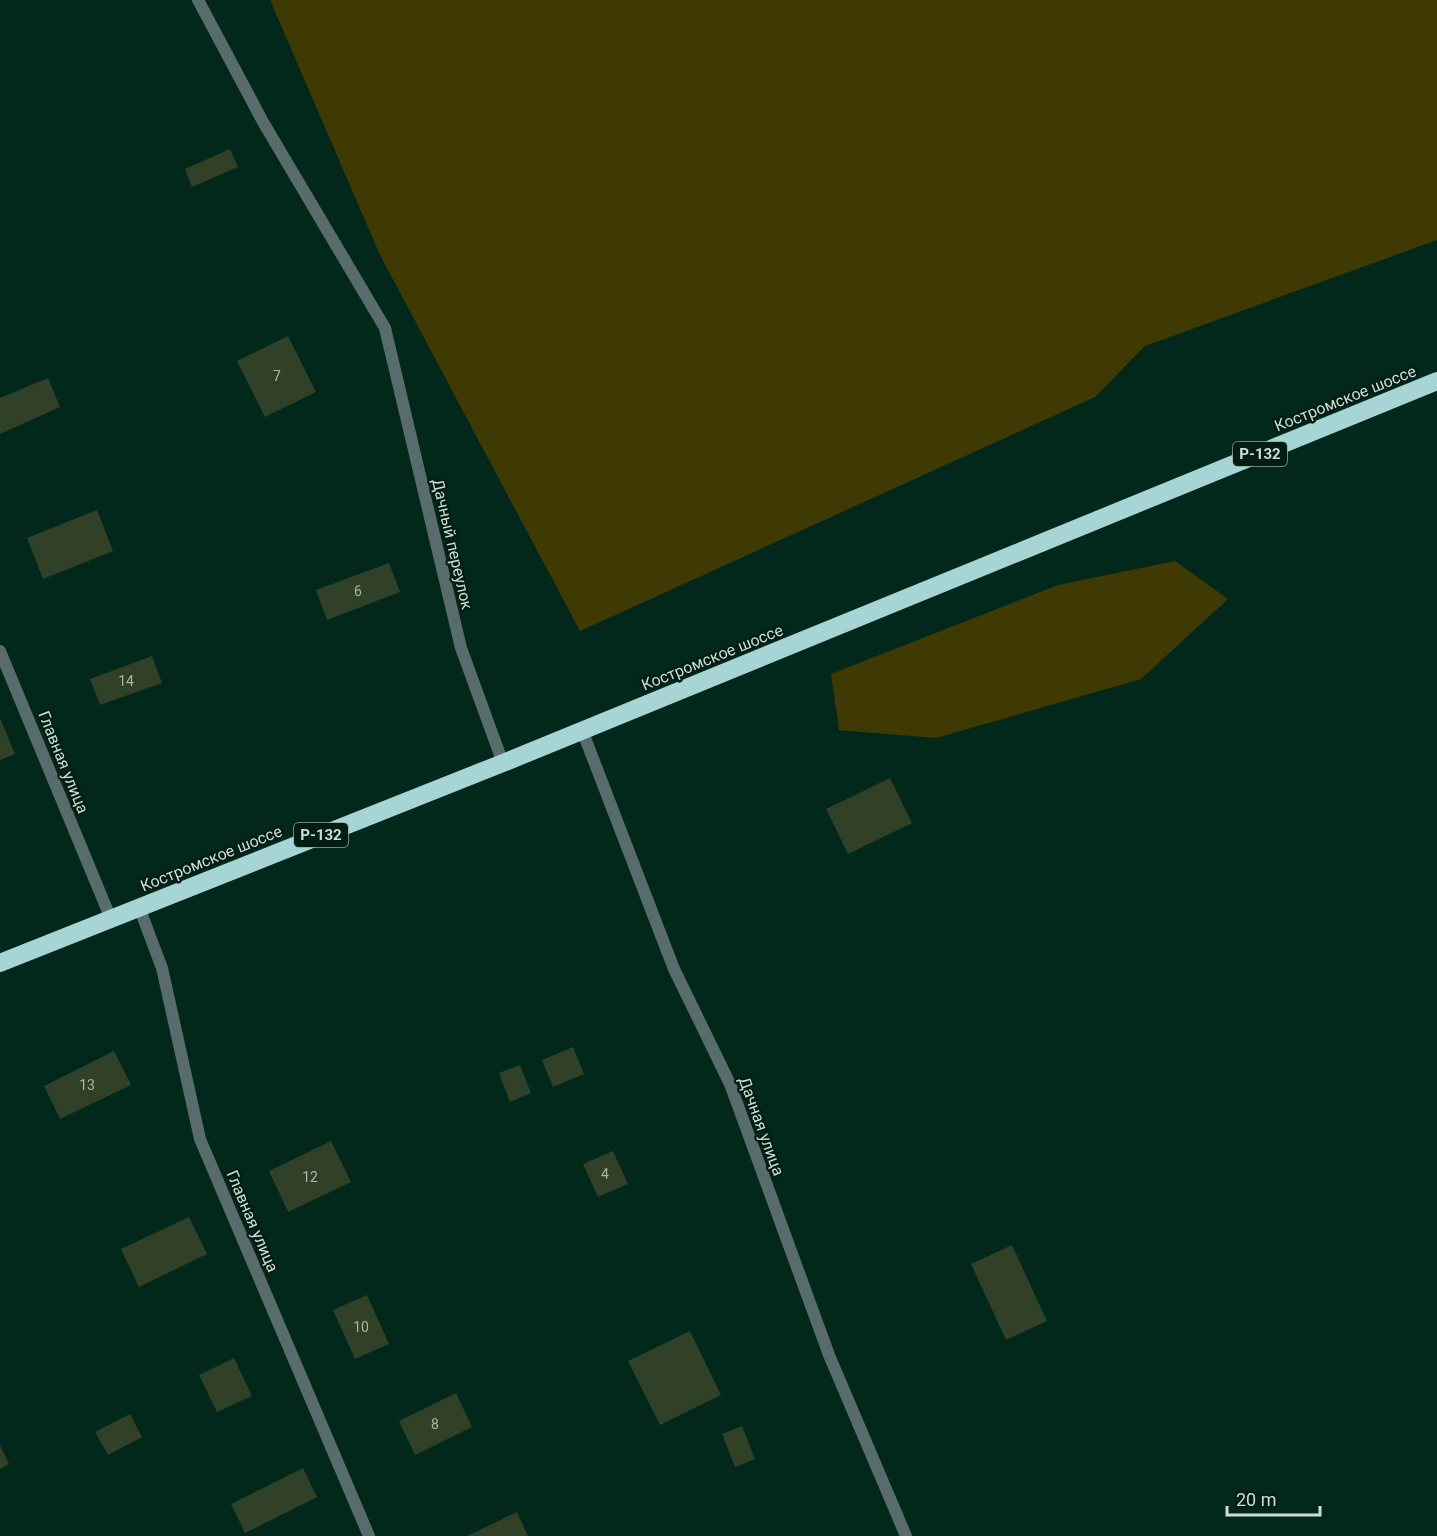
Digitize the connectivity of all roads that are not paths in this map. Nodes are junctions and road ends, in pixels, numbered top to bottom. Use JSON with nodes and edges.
{"nodes":[{"id":1,"x":198,"y":0,"type":"edge"},
{"id":2,"x":1437,"y":381,"type":"edge"},
{"id":3,"x":0,"y":651,"type":"edge"},
{"id":4,"x":582,"y":730,"type":"junction"},
{"id":5,"x":503,"y":763,"type":"junction"},
{"id":6,"x":139,"y":907,"type":"junction"},
{"id":7,"x":111,"y":919,"type":"junction"},
{"id":8,"x":0,"y":963,"type":"edge"},
{"id":9,"x":369,"y":1536,"type":"edge"},
{"id":10,"x":906,"y":1536,"type":"edge"}],
"edges":[{"from":1,"to":5,"type":"street","name":"Дачный переулок"},
{"from":2,"to":4,"type":"highway","name":"Костромское шоссе","number":"Р-132"},
{"from":3,"to":7,"type":"street","name":"Главная улица"},
{"from":4,"to":5,"type":"highway","name":"Костромское шоссе","number":"Р-132"},
{"from":4,"to":10,"type":"street","name":"Дачная улица"},
{"from":5,"to":6,"type":"highway","name":"Костромское шоссе","number":"Р-132"},
{"from":6,"to":7,"type":"highway","name":"Костромское шоссе","number":"Р-132"},
{"from":6,"to":9,"type":"street","name":"Главная улица"},
{"from":7,"to":8,"type":"highway","name":"Костромское шоссе","number":"Р-132"}]}
